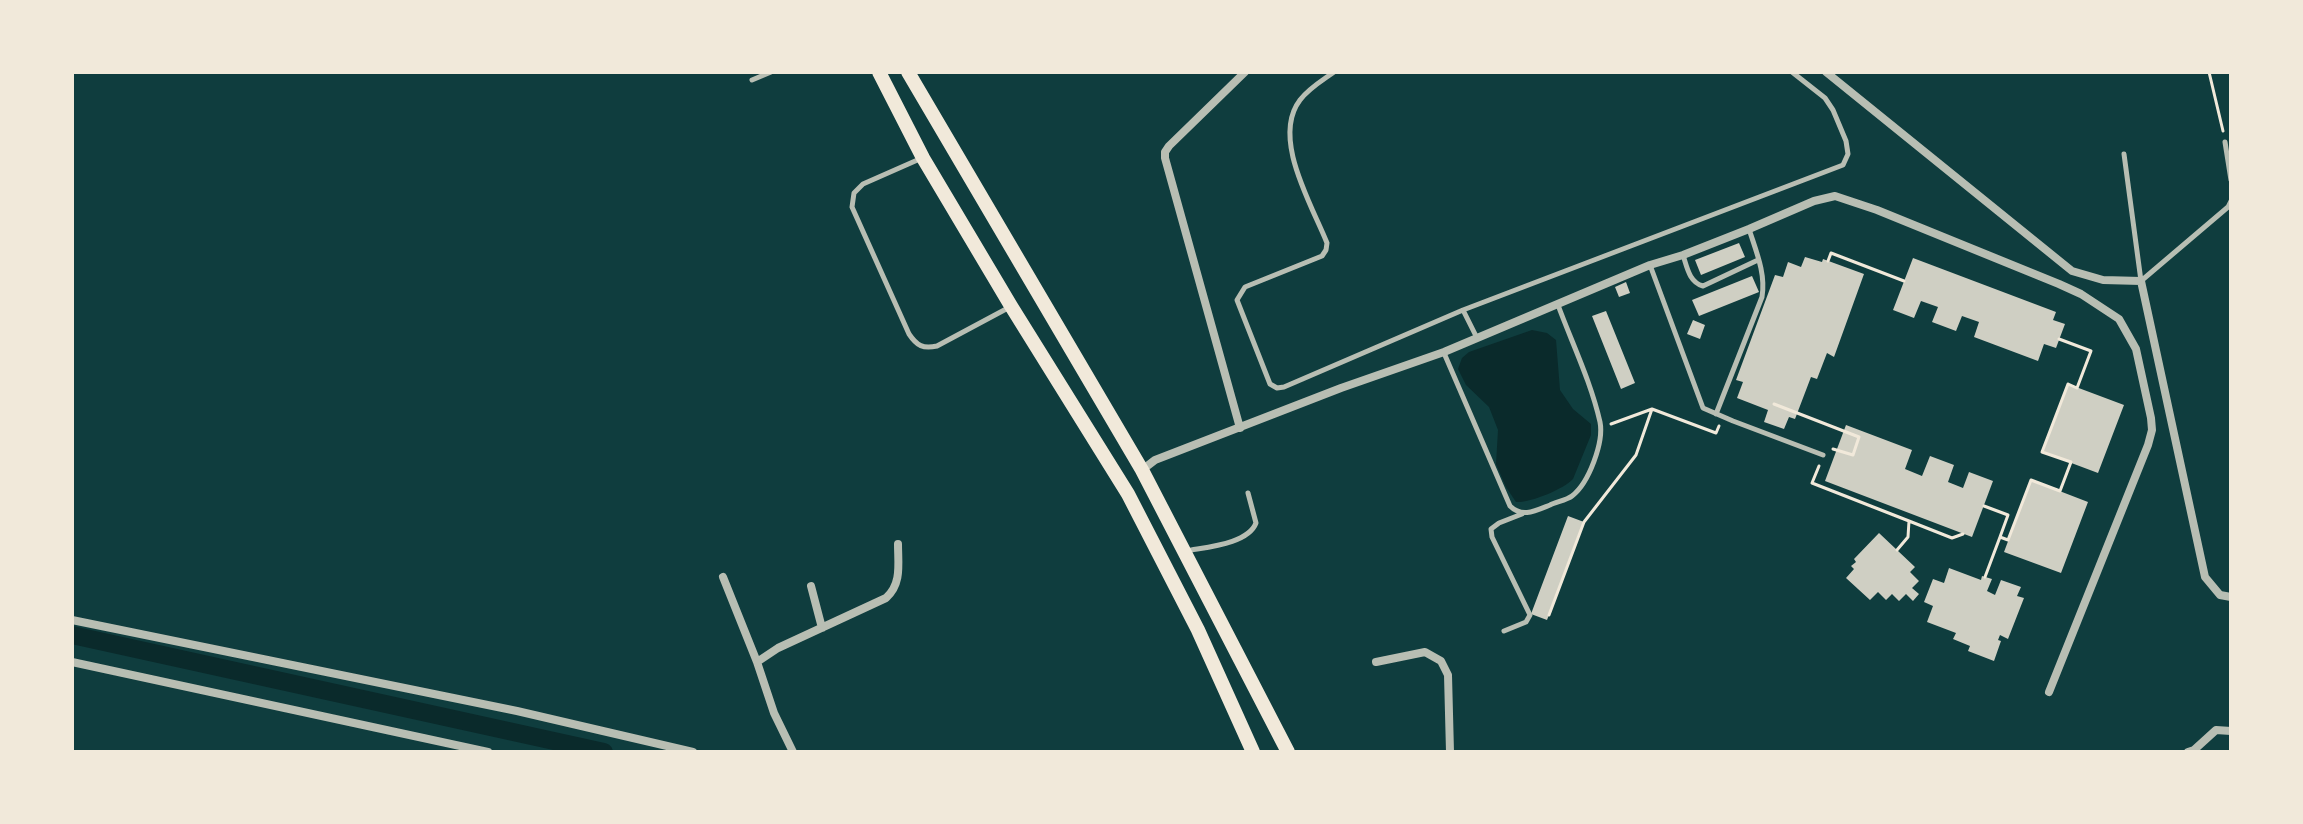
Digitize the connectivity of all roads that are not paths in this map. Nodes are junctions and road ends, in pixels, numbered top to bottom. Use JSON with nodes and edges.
{"nodes":[{"id":1,"x":771,"y":72,"type":"edge"},
{"id":2,"x":879,"y":72,"type":"edge"},
{"id":3,"x":908,"y":72,"type":"edge"},
{"id":4,"x":1245,"y":72,"type":"edge"},
{"id":5,"x":1334,"y":72,"type":"edge"},
{"id":6,"x":1792,"y":72,"type":"edge"},
{"id":7,"x":1826,"y":72,"type":"edge"},
{"id":8,"x":752,"y":80,"type":"dead end"},
{"id":9,"x":2225,"y":142,"type":"road end"},
{"id":10,"x":2124,"y":154,"type":"dead end"},
{"id":11,"x":923,"y":158,"type":"junction"},
{"id":12,"x":2231,"y":180,"type":"edge"},
{"id":13,"x":2231,"y":201,"type":"edge"},
{"id":14,"x":1749,"y":229,"type":"junction"},
{"id":15,"x":1683,"y":255,"type":"junction"},
{"id":16,"x":1758,"y":260,"type":"junction"},
{"id":17,"x":1650,"y":265,"type":"junction"},
{"id":18,"x":2141,"y":281,"type":"junction"},
{"id":19,"x":1558,"y":305,"type":"junction"},
{"id":20,"x":1011,"y":306,"type":"junction"},
{"id":21,"x":1463,"y":310,"type":"junction"},
{"id":22,"x":1477,"y":338,"type":"junction"},
{"id":23,"x":1444,"y":352,"type":"junction"},
{"id":24,"x":1716,"y":414,"type":"junction"},
{"id":25,"x":1240,"y":428,"type":"junction"},
{"id":26,"x":1823,"y":455,"type":"road end"},
{"id":27,"x":1142,"y":470,"type":"junction"},
{"id":28,"x":1248,"y":493,"type":"dead end"},
{"id":29,"x":1128,"y":494,"type":"junction"},
{"id":30,"x":1523,"y":514,"type":"junction"},
{"id":31,"x":898,"y":544,"type":"dead end"},
{"id":32,"x":1185,"y":551,"type":"junction"},
{"id":33,"x":723,"y":577,"type":"dead end"},
{"id":34,"x":811,"y":586,"type":"dead end"},
{"id":35,"x":2231,"y":597,"type":"edge"},
{"id":36,"x":72,"y":620,"type":"edge"},
{"id":37,"x":822,"y":628,"type":"junction"},
{"id":38,"x":1504,"y":631,"type":"dead end"},
{"id":39,"x":72,"y":662,"type":"edge"},
{"id":40,"x":757,"y":662,"type":"junction"},
{"id":41,"x":1376,"y":662,"type":"dead end"},
{"id":42,"x":2049,"y":692,"type":"dead end"},
{"id":43,"x":2231,"y":731,"type":"edge"},
{"id":44,"x":488,"y":752,"type":"edge"},
{"id":45,"x":693,"y":752,"type":"edge"},
{"id":46,"x":793,"y":752,"type":"edge"},
{"id":47,"x":1253,"y":752,"type":"edge"},
{"id":48,"x":1288,"y":752,"type":"edge"},
{"id":49,"x":1450,"y":752,"type":"edge"},
{"id":50,"x":2188,"y":752,"type":"edge"}],
"edges":[{"from":1,"to":8,"type":"lane"},
{"from":2,"to":11,"type":"main road"},
{"from":3,"to":27,"type":"main road"},
{"from":4,"to":25,"type":"street"},
{"from":5,"to":21,"type":"lane"},
{"from":6,"to":21,"type":"lane"},
{"from":7,"to":18,"type":"street"},
{"from":9,"to":12,"type":"lane"},
{"from":10,"to":18,"type":"lane"},
{"from":11,"to":20,"type":"main road"},
{"from":11,"to":20,"type":"lane"},
{"from":13,"to":18,"type":"lane"},
{"from":14,"to":15,"type":"street"},
{"from":14,"to":16,"type":"lane"},
{"from":14,"to":42,"type":"street"},
{"from":15,"to":16,"type":"lane"},
{"from":15,"to":17,"type":"street"},
{"from":16,"to":24,"type":"lane"},
{"from":17,"to":19,"type":"street"},
{"from":17,"to":24,"type":"lane"},
{"from":18,"to":35,"type":"street"},
{"from":19,"to":22,"type":"street"},
{"from":19,"to":30,"type":"lane"},
{"from":20,"to":29,"type":"main road"},
{"from":21,"to":22,"type":"lane"},
{"from":22,"to":23,"type":"street"},
{"from":23,"to":25,"type":"street"},
{"from":23,"to":30,"type":"lane"},
{"from":24,"to":26,"type":"lane"},
{"from":25,"to":27,"type":"street"},
{"from":27,"to":29,"type":"main road"},
{"from":27,"to":32,"type":"main road"},
{"from":28,"to":32,"type":"lane"},
{"from":29,"to":47,"type":"main road"},
{"from":30,"to":38,"type":"lane"},
{"from":31,"to":37,"type":"street"},
{"from":32,"to":48,"type":"main road"},
{"from":33,"to":40,"type":"street"},
{"from":34,"to":37,"type":"street"},
{"from":36,"to":45,"type":"street"},
{"from":37,"to":40,"type":"street"},
{"from":39,"to":44,"type":"street"},
{"from":40,"to":46,"type":"street"},
{"from":41,"to":49,"type":"street"},
{"from":43,"to":50,"type":"street"}]}
